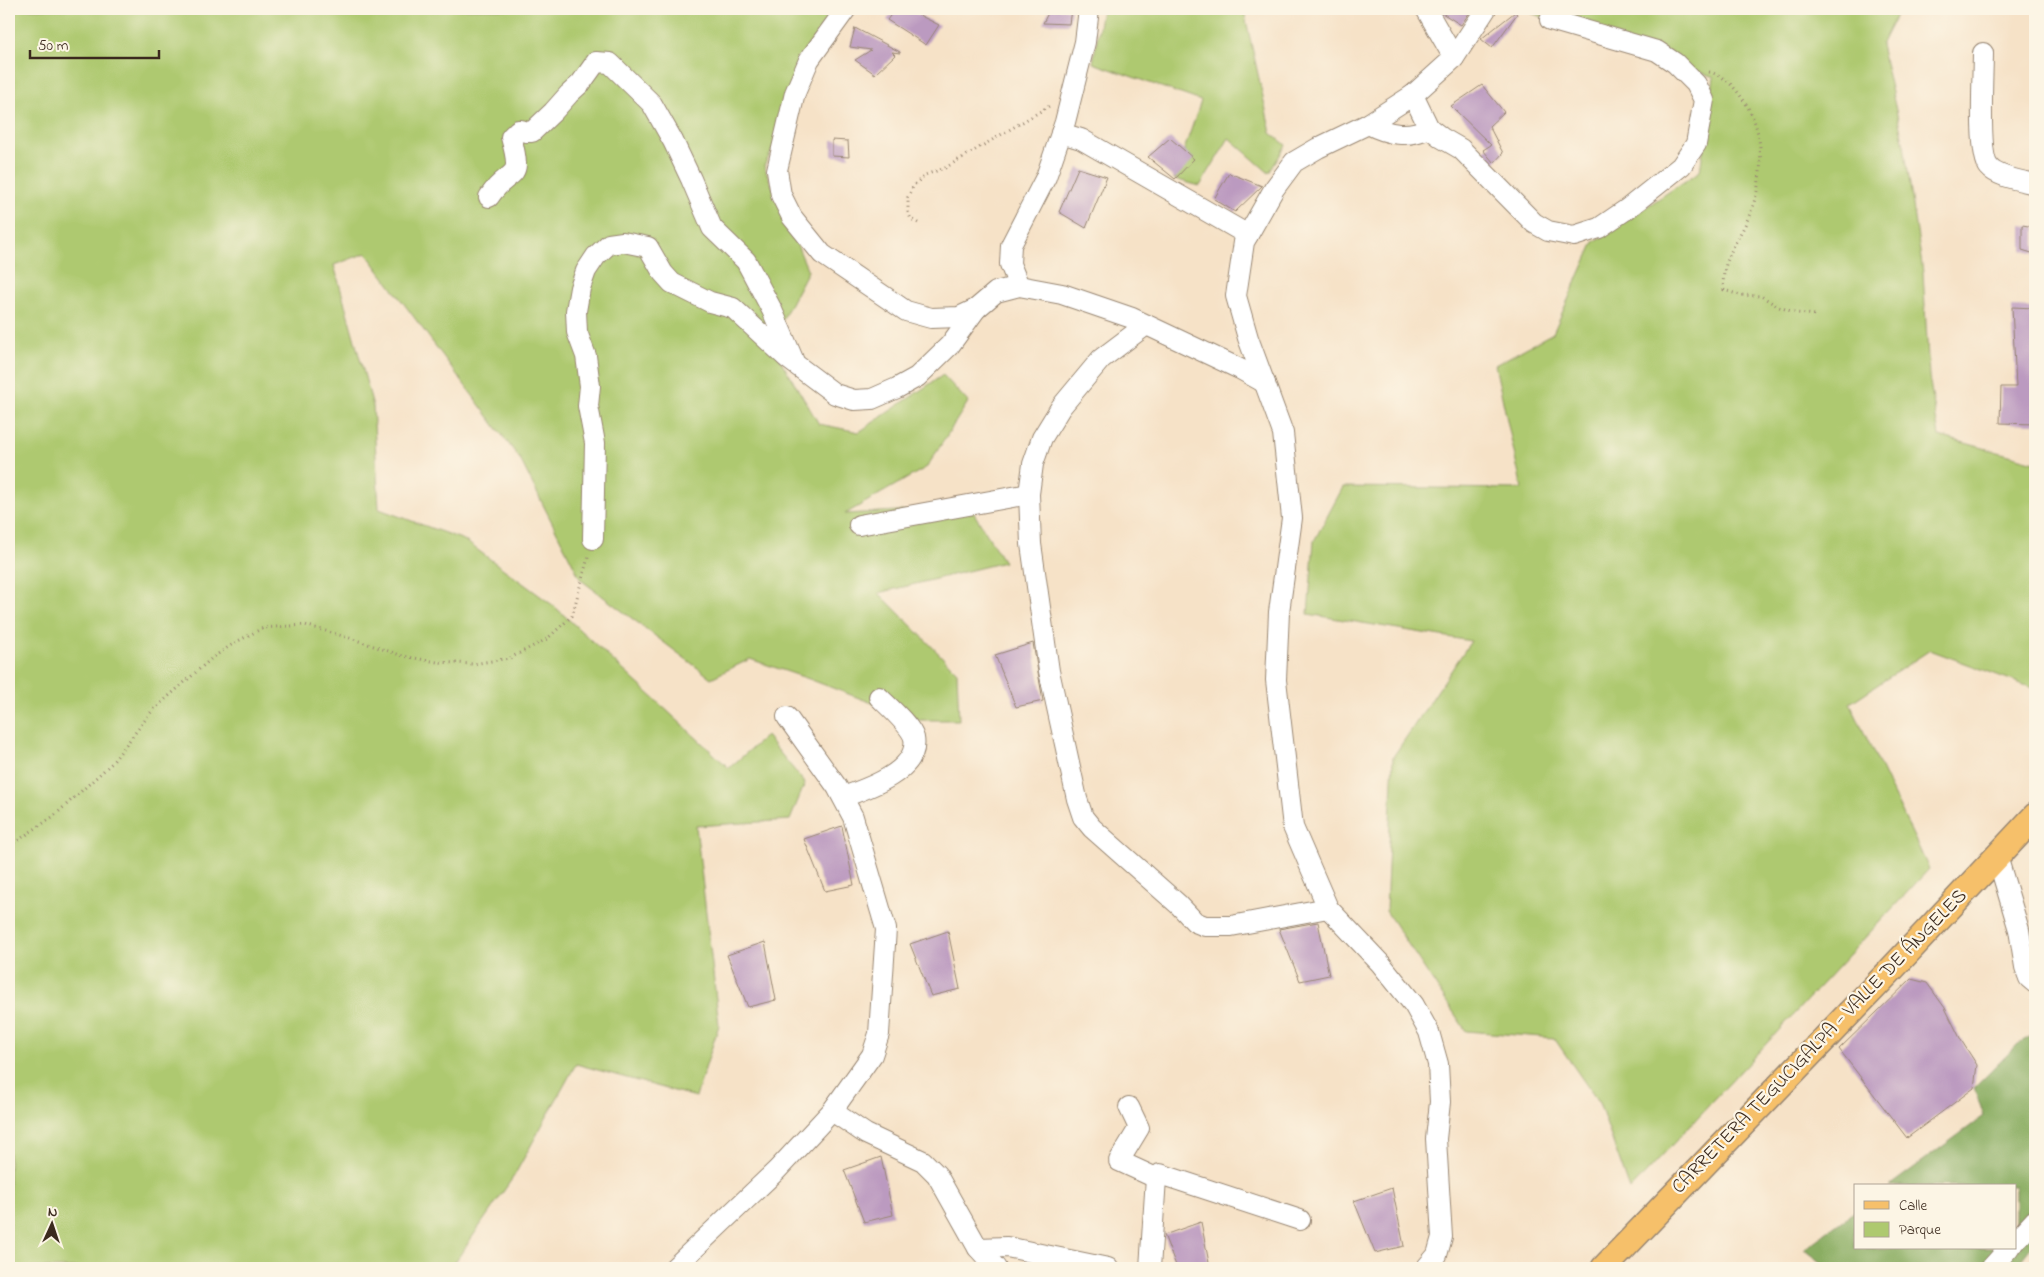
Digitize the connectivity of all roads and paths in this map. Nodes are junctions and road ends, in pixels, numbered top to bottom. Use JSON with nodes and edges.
{"nodes":[{"id":1,"x":846,"y":9,"type":"edge"},
{"id":2,"x":1089,"y":9,"type":"edge"},
{"id":3,"x":1426,"y":9,"type":"edge"},
{"id":4,"x":1486,"y":9,"type":"edge"},
{"id":5,"x":1550,"y":20,"type":"dead end"},
{"id":6,"x":1983,"y":53,"type":"dead end"},
{"id":7,"x":1454,"y":58,"type":"junction"},
{"id":8,"x":1675,"y":63,"type":"junction"},
{"id":9,"x":1413,"y":95,"type":"junction"},
{"id":10,"x":1070,"y":101,"type":"junction"},
{"id":11,"x":1368,"y":124,"type":"junction"},
{"id":12,"x":1430,"y":128,"type":"junction"},
{"id":13,"x":1061,"y":133,"type":"junction"},
{"id":14,"x":2035,"y":184,"type":"edge"},
{"id":15,"x":489,"y":197,"type":"dead end"},
{"id":16,"x":918,"y":223,"type":"dead end"},
{"id":17,"x":1248,"y":235,"type":"junction"},
{"id":18,"x":1019,"y":286,"type":"junction"},
{"id":19,"x":976,"y":310,"type":"junction"},
{"id":20,"x":1817,"y":315,"type":"dead end"},
{"id":21,"x":1146,"y":325,"type":"junction"},
{"id":22,"x":796,"y":365,"type":"junction"},
{"id":23,"x":1265,"y":383,"type":"junction"},
{"id":24,"x":1029,"y":494,"type":"junction"},
{"id":25,"x":859,"y":525,"type":"dead end"},
{"id":26,"x":593,"y":539,"type":"joint"},
{"id":27,"x":879,"y":697,"type":"dead end"},
{"id":28,"x":787,"y":716,"type":"dead end"},
{"id":29,"x":843,"y":797,"type":"junction"},
{"id":30,"x":2035,"y":816,"type":"edge"},
{"id":31,"x":9,"y":844,"type":"edge"},
{"id":32,"x":1997,"y":856,"type":"junction"},
{"id":33,"x":1328,"y":908,"type":"junction"},
{"id":34,"x":2035,"y":983,"type":"edge"},
{"id":35,"x":1130,"y":1106,"type":"dead end"},
{"id":36,"x":832,"y":1111,"type":"junction"},
{"id":37,"x":1156,"y":1178,"type":"junction"},
{"id":38,"x":1300,"y":1220,"type":"dead end"},
{"id":39,"x":2035,"y":1220,"type":"edge"},
{"id":40,"x":2016,"y":1241,"type":"edge"},
{"id":41,"x":978,"y":1248,"type":"junction"},
{"id":42,"x":2007,"y":1250,"type":"edge"},
{"id":43,"x":674,"y":1268,"type":"edge"},
{"id":44,"x":996,"y":1268,"type":"edge"},
{"id":45,"x":1108,"y":1268,"type":"edge"},
{"id":46,"x":1150,"y":1268,"type":"edge"},
{"id":47,"x":1426,"y":1268,"type":"edge"},
{"id":48,"x":1604,"y":1268,"type":"edge"},
{"id":49,"x":1991,"y":1268,"type":"edge"}],
"edges":[{"from":1,"to":19,"type":"street"},
{"from":2,"to":10,"type":"street"},
{"from":3,"to":7,"type":"street"},
{"from":4,"to":7,"type":"street"},
{"from":5,"to":8,"type":"street"},
{"from":6,"to":14,"type":"street"},
{"from":7,"to":9,"type":"street"},
{"from":8,"to":12,"type":"street"},
{"from":8,"to":20,"type":"path"},
{"from":9,"to":11,"type":"street"},
{"from":9,"to":12,"type":"street"},
{"from":10,"to":13,"type":"street"},
{"from":10,"to":16,"type":"path"},
{"from":11,"to":12,"type":"street"},
{"from":11,"to":17,"type":"street"},
{"from":13,"to":17,"type":"street"},
{"from":13,"to":18,"type":"street"},
{"from":15,"to":22,"type":"street"},
{"from":17,"to":23,"type":"street"},
{"from":18,"to":19,"type":"street"},
{"from":18,"to":21,"type":"street"},
{"from":19,"to":22,"type":"street"},
{"from":21,"to":23,"type":"street"},
{"from":21,"to":24,"type":"street"},
{"from":22,"to":26,"type":"street"},
{"from":23,"to":33,"type":"street"},
{"from":24,"to":25,"type":"street"},
{"from":24,"to":33,"type":"street"},
{"from":26,"to":31,"type":"path"},
{"from":27,"to":29,"type":"street"},
{"from":28,"to":29,"type":"street"},
{"from":29,"to":36,"type":"street"},
{"from":30,"to":32,"type":"main road","name":"CARRETERA TEGUCIGALPA - VALLE DE ÁNGELES"},
{"from":32,"to":34,"type":"street"},
{"from":32,"to":48,"type":"main road","name":"CARRETERA TEGUCIGALPA - VALLE DE ÁNGELES"},
{"from":33,"to":47,"type":"street"},
{"from":35,"to":37,"type":"street"},
{"from":36,"to":41,"type":"street"},
{"from":36,"to":43,"type":"street"},
{"from":37,"to":38,"type":"street"},
{"from":37,"to":46,"type":"street"},
{"from":39,"to":40,"type":"street"},
{"from":41,"to":44,"type":"street"},
{"from":41,"to":45,"type":"street"},
{"from":42,"to":49,"type":"street"}]}
